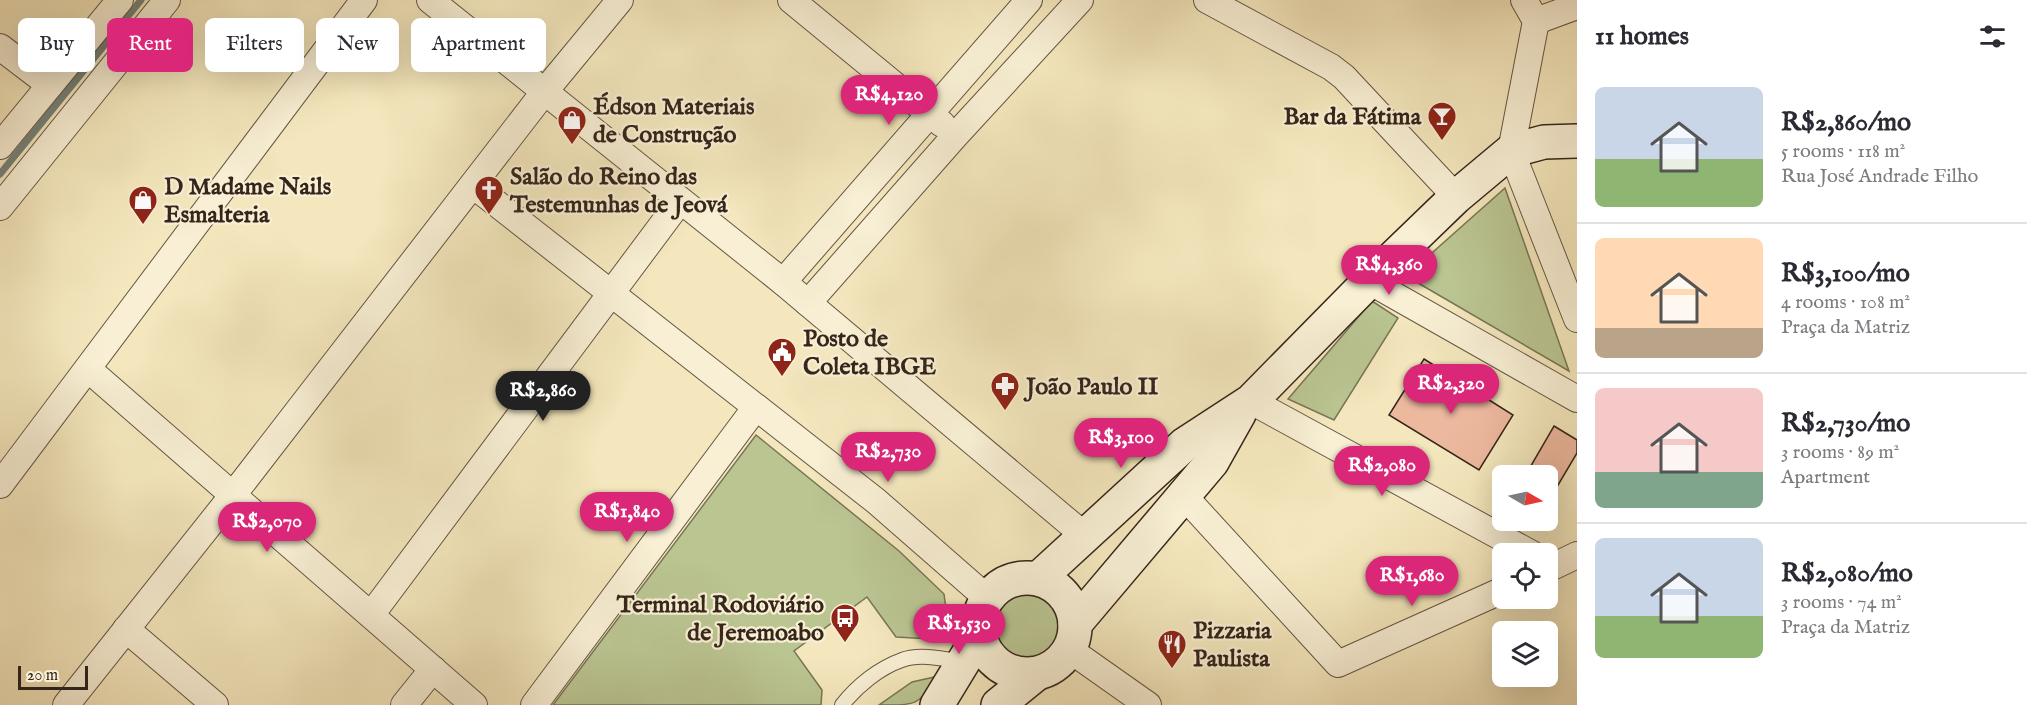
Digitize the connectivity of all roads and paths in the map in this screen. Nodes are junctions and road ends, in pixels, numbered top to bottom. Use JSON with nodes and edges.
{"nodes":[{"id":1,"x":120,"y":0,"type":"edge"},
{"id":2,"x":167,"y":0,"type":"edge"},
{"id":3,"x":364,"y":0,"type":"edge"},
{"id":4,"x":430,"y":0,"type":"edge"},
{"id":5,"x":620,"y":0,"type":"edge"},
{"id":6,"x":792,"y":0,"type":"edge"},
{"id":7,"x":1029,"y":0,"type":"edge"},
{"id":8,"x":1207,"y":0,"type":"edge"},
{"id":9,"x":1073,"y":2,"type":"edge"},
{"id":10,"x":1577,"y":6,"type":"edge"},
{"id":11,"x":1530,"y":10,"type":"edge"},
{"id":12,"x":0,"y":46,"type":"edge"},
{"id":13,"x":50,"y":85,"type":"junction"},
{"id":14,"x":545,"y":91,"type":"junction"},
{"id":15,"x":928,"y":113,"type":"junction"},
{"id":16,"x":955,"y":136,"type":"junction"},
{"id":17,"x":1577,"y":141,"type":"edge"},
{"id":18,"x":0,"y":146,"type":"edge"},
{"id":19,"x":1510,"y":151,"type":"junction"},
{"id":20,"x":473,"y":185,"type":"junction"},
{"id":21,"x":1456,"y":197,"type":"junction"},
{"id":22,"x":680,"y":201,"type":"junction"},
{"id":23,"x":0,"y":207,"type":"edge"},
{"id":24,"x":1369,"y":280,"type":"junction"},
{"id":25,"x":783,"y":282,"type":"junction"},
{"id":26,"x":611,"y":295,"type":"junction"},
{"id":27,"x":808,"y":303,"type":"junction"},
{"id":28,"x":1577,"y":319,"type":"edge"},
{"id":29,"x":88,"y":369,"type":"junction"},
{"id":30,"x":1577,"y":399,"type":"edge"},
{"id":31,"x":1246,"y":406,"type":"junction"},
{"id":32,"x":756,"y":407,"type":"junction"},
{"id":33,"x":0,"y":485,"type":"edge"},
{"id":34,"x":233,"y":495,"type":"junction"},
{"id":35,"x":1184,"y":496,"type":"junction"},
{"id":36,"x":1085,"y":536,"type":"junction"},
{"id":37,"x":1511,"y":543,"type":"edge"},
{"id":38,"x":1038,"y":579,"type":"junction"},
{"id":39,"x":1492,"y":595,"type":"edge"},
{"id":40,"x":987,"y":598,"type":"junction"},
{"id":41,"x":371,"y":615,"type":"junction"},
{"id":42,"x":126,"y":629,"type":"junction"},
{"id":43,"x":1073,"y":637,"type":"junction"},
{"id":44,"x":971,"y":649,"type":"junction"},
{"id":45,"x":433,"y":669,"type":"junction"},
{"id":46,"x":1035,"y":675,"type":"junction"},
{"id":47,"x":66,"y":705,"type":"edge"},
{"id":48,"x":214,"y":705,"type":"edge"},
{"id":49,"x":404,"y":705,"type":"edge"},
{"id":50,"x":474,"y":705,"type":"edge"},
{"id":51,"x":534,"y":705,"type":"edge"},
{"id":52,"x":842,"y":705,"type":"edge"},
{"id":53,"x":937,"y":705,"type":"edge"},
{"id":54,"x":998,"y":705,"type":"edge"},
{"id":55,"x":1148,"y":705,"type":"edge"}],
"edges":[{"from":1,"to":13,"type":"street"},
{"from":2,"to":23,"type":"street"},
{"from":3,"to":29,"type":"street"},
{"from":4,"to":14,"type":"street"},
{"from":5,"to":14,"type":"street"},
{"from":6,"to":15,"type":"street"},
{"from":7,"to":15,"type":"street"},
{"from":8,"to":21,"type":"street"},
{"from":9,"to":16,"type":"street"},
{"from":10,"to":11,"type":"street"},
{"from":11,"to":19,"type":"street"},
{"from":12,"to":13,"type":"street"},
{"from":13,"to":18,"type":"street"},
{"from":14,"to":20,"type":"street"},
{"from":14,"to":22,"type":"street"},
{"from":15,"to":16,"type":"street"},
{"from":15,"to":25,"type":"street"},
{"from":16,"to":27,"type":"street"},
{"from":17,"to":19,"type":"street"},
{"from":19,"to":21,"type":"street"},
{"from":19,"to":28,"type":"street"},
{"from":20,"to":26,"type":"street"},
{"from":20,"to":34,"type":"street"},
{"from":21,"to":24,"type":"street"},
{"from":22,"to":25,"type":"street"},
{"from":22,"to":26,"type":"street"},
{"from":24,"to":30,"type":"street"},
{"from":24,"to":31,"type":"street"},
{"from":25,"to":27,"type":"street"},
{"from":26,"to":32,"type":"street"},
{"from":26,"to":41,"type":"street"},
{"from":27,"to":36,"type":"street"},
{"from":29,"to":33,"type":"street"},
{"from":29,"to":34,"type":"street"},
{"from":31,"to":35,"type":"street"},
{"from":31,"to":36,"type":"street"},
{"from":31,"to":37,"type":"street"},
{"from":32,"to":40,"type":"street"},
{"from":32,"to":51,"type":"street"},
{"from":34,"to":41,"type":"street"},
{"from":34,"to":42,"type":"street"},
{"from":35,"to":39,"type":"street"},
{"from":35,"to":43,"type":"street"},
{"from":36,"to":38,"type":"street"},
{"from":38,"to":40,"type":"street"},
{"from":38,"to":43,"type":"street"},
{"from":40,"to":44,"type":"street"},
{"from":41,"to":45,"type":"street"},
{"from":42,"to":47,"type":"street"},
{"from":42,"to":48,"type":"street"},
{"from":43,"to":46,"type":"street"},
{"from":43,"to":55,"type":"street"},
{"from":44,"to":46,"type":"street"},
{"from":44,"to":52,"type":"lane"},
{"from":44,"to":53,"type":"street"},
{"from":45,"to":49,"type":"street"},
{"from":45,"to":50,"type":"street"},
{"from":46,"to":54,"type":"street"}]}
